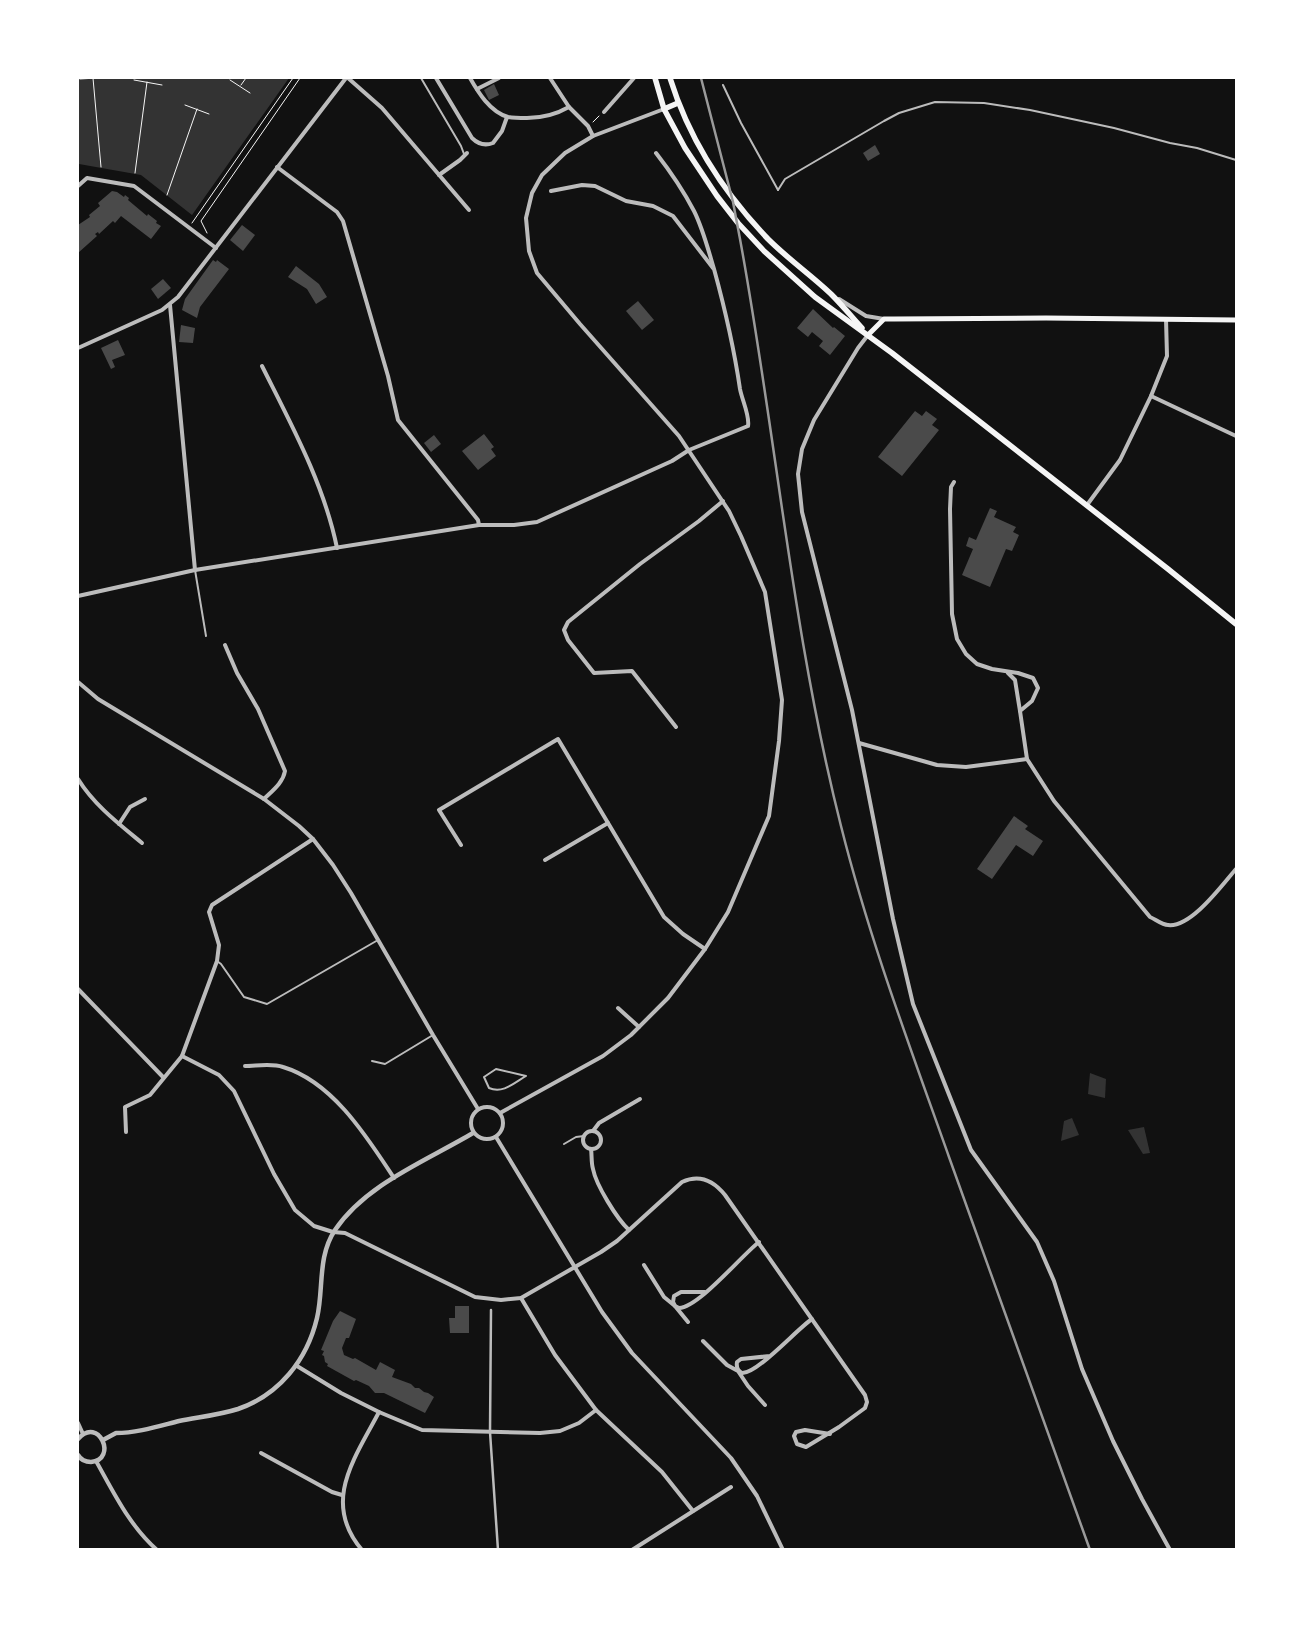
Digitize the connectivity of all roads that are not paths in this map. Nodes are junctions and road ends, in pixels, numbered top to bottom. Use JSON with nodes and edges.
{"nodes":[{"id":1,"x":347,"y":78,"type":"edge"},
{"id":2,"x":421,"y":78,"type":"edge"},
{"id":3,"x":436,"y":78,"type":"edge"},
{"id":4,"x":470,"y":78,"type":"edge"},
{"id":5,"x":499,"y":78,"type":"edge"},
{"id":6,"x":550,"y":78,"type":"edge"},
{"id":7,"x":634,"y":78,"type":"edge"},
{"id":8,"x":655,"y":78,"type":"edge"},
{"id":9,"x":670,"y":78,"type":"edge"},
{"id":10,"x":723,"y":85,"type":"dead end"},
{"id":11,"x":477,"y":89,"type":"junction"},
{"id":12,"x":678,"y":103,"type":"junction"},
{"id":13,"x":569,"y":107,"type":"junction"},
{"id":14,"x":664,"y":109,"type":"junction"},
{"id":15,"x":604,"y":112,"type":"road end"},
{"id":16,"x":507,"y":117,"type":"junction"},
{"id":17,"x":593,"y":136,"type":"junction"},
{"id":18,"x":656,"y":153,"type":"dead end"},
{"id":19,"x":465,"y":154,"type":"joint"},
{"id":20,"x":1236,"y":160,"type":"edge"},
{"id":21,"x":277,"y":167,"type":"junction"},
{"id":22,"x":439,"y":175,"type":"junction"},
{"id":23,"x":78,"y":186,"type":"edge"},
{"id":24,"x":551,"y":191,"type":"dead end"},
{"id":25,"x":469,"y":210,"type":"dead end"},
{"id":26,"x":216,"y":248,"type":"junction"},
{"id":27,"x":714,"y":270,"type":"junction"},
{"id":28,"x":832,"y":295,"type":"junction"},
{"id":29,"x":170,"y":305,"type":"junction"},
{"id":30,"x":884,"y":319,"type":"junction"},
{"id":31,"x":1166,"y":319,"type":"junction"},
{"id":32,"x":1236,"y":320,"type":"edge"},
{"id":33,"x":868,"y":335,"type":"junction"},
{"id":34,"x":78,"y":348,"type":"edge"},
{"id":35,"x":262,"y":366,"type":"dead end"},
{"id":36,"x":1151,"y":396,"type":"junction"},
{"id":37,"x":1236,"y":436,"type":"edge"},
{"id":38,"x":689,"y":450,"type":"junction"},
{"id":39,"x":954,"y":482,"type":"dead end"},
{"id":40,"x":723,"y":502,"type":"junction"},
{"id":41,"x":1087,"y":505,"type":"junction"},
{"id":42,"x":479,"y":525,"type":"junction"},
{"id":43,"x":337,"y":548,"type":"junction"},
{"id":44,"x":195,"y":570,"type":"junction"},
{"id":45,"x":78,"y":596,"type":"edge"},
{"id":46,"x":1236,"y":624,"type":"edge"},
{"id":47,"x":206,"y":636,"type":"dead end"},
{"id":48,"x":225,"y":646,"type":"dead end"},
{"id":49,"x":1008,"y":673,"type":"junction"},
{"id":50,"x":78,"y":682,"type":"edge"},
{"id":51,"x":1020,"y":711,"type":"junction"},
{"id":52,"x":676,"y":727,"type":"dead end"},
{"id":53,"x":860,"y":743,"type":"junction"},
{"id":54,"x":1027,"y":759,"type":"junction"},
{"id":55,"x":78,"y":779,"type":"edge"},
{"id":56,"x":145,"y":799,"type":"dead end"},
{"id":57,"x":264,"y":799,"type":"junction"},
{"id":58,"x":608,"y":823,"type":"junction"},
{"id":59,"x":119,"y":824,"type":"junction"},
{"id":60,"x":313,"y":839,"type":"junction"},
{"id":61,"x":142,"y":842,"type":"dead end"},
{"id":62,"x":461,"y":846,"type":"dead end"},
{"id":63,"x":545,"y":860,"type":"dead end"},
{"id":64,"x":1236,"y":868,"type":"edge"},
{"id":65,"x":378,"y":940,"type":"junction"},
{"id":66,"x":705,"y":949,"type":"junction"},
{"id":67,"x":217,"y":961,"type":"junction"},
{"id":68,"x":78,"y":990,"type":"edge"},
{"id":69,"x":618,"y":1008,"type":"dead end"},
{"id":70,"x":639,"y":1027,"type":"junction"},
{"id":71,"x":433,"y":1035,"type":"junction"},
{"id":72,"x":182,"y":1056,"type":"junction"},
{"id":73,"x":372,"y":1061,"type":"dead end"},
{"id":74,"x":245,"y":1066,"type":"dead end"},
{"id":75,"x":526,"y":1076,"type":"joint"},
{"id":76,"x":164,"y":1077,"type":"junction"},
{"id":77,"x":640,"y":1099,"type":"dead end"},
{"id":78,"x":478,"y":1109,"type":"junction"},
{"id":79,"x":500,"y":1113,"type":"junction"},
{"id":80,"x":593,"y":1131,"type":"junction"},
{"id":81,"x":126,"y":1132,"type":"dead end"},
{"id":82,"x":473,"y":1133,"type":"junction"},
{"id":83,"x":584,"y":1136,"type":"junction"},
{"id":84,"x":496,"y":1137,"type":"junction"},
{"id":85,"x":564,"y":1144,"type":"dead end"},
{"id":86,"x":591,"y":1149,"type":"junction"},
{"id":87,"x":394,"y":1178,"type":"junction"},
{"id":88,"x":629,"y":1230,"type":"junction"},
{"id":89,"x":334,"y":1232,"type":"junction"},
{"id":90,"x":759,"y":1242,"type":"junction"},
{"id":91,"x":644,"y":1265,"type":"dead end"},
{"id":92,"x":575,"y":1267,"type":"junction"},
{"id":93,"x":706,"y":1292,"type":"junction"},
{"id":94,"x":521,"y":1298,"type":"junction"},
{"id":95,"x":675,"y":1306,"type":"junction"},
{"id":96,"x":490,"y":1310,"type":"dead end"},
{"id":97,"x":812,"y":1318,"type":"junction"},
{"id":98,"x":688,"y":1322,"type":"dead end"},
{"id":99,"x":703,"y":1341,"type":"dead end"},
{"id":100,"x":770,"y":1356,"type":"junction"},
{"id":101,"x":297,"y":1366,"type":"junction"},
{"id":102,"x":738,"y":1371,"type":"junction"},
{"id":103,"x":765,"y":1405,"type":"dead end"},
{"id":104,"x":596,"y":1410,"type":"junction"},
{"id":105,"x":379,"y":1412,"type":"junction"},
{"id":106,"x":78,"y":1423,"type":"edge"},
{"id":107,"x":490,"y":1432,"type":"junction"},
{"id":108,"x":83,"y":1434,"type":"junction"},
{"id":109,"x":788,"y":1434,"type":"dead end"},
{"id":110,"x":830,"y":1434,"type":"junction"},
{"id":111,"x":794,"y":1436,"type":"junction"},
{"id":112,"x":78,"y":1439,"type":"edge"},
{"id":113,"x":103,"y":1440,"type":"junction"},
{"id":114,"x":261,"y":1453,"type":"dead end"},
{"id":115,"x":78,"y":1456,"type":"edge"},
{"id":116,"x":96,"y":1461,"type":"junction"},
{"id":117,"x":731,"y":1487,"type":"dead end"},
{"id":118,"x":342,"y":1495,"type":"junction"},
{"id":119,"x":693,"y":1511,"type":"junction"},
{"id":120,"x":157,"y":1550,"type":"edge"},
{"id":121,"x":362,"y":1550,"type":"edge"},
{"id":122,"x":498,"y":1550,"type":"edge"},
{"id":123,"x":632,"y":1550,"type":"edge"},
{"id":124,"x":783,"y":1550,"type":"edge"},
{"id":125,"x":1170,"y":1550,"type":"edge"}],
"edges":[{"from":1,"to":21,"type":"street"},
{"from":1,"to":22,"type":"street"},
{"from":2,"to":19,"type":"lane"},
{"from":3,"to":16,"type":"street"},
{"from":4,"to":11,"type":"street"},
{"from":5,"to":11,"type":"street"},
{"from":6,"to":13,"type":"street"},
{"from":7,"to":15,"type":"street"},
{"from":8,"to":14,"type":"main road"},
{"from":9,"to":12,"type":"main road"},
{"from":10,"to":20,"type":"lane"},
{"from":11,"to":16,"type":"street"},
{"from":12,"to":14,"type":"main road"},
{"from":12,"to":28,"type":"main road"},
{"from":13,"to":16,"type":"street"},
{"from":13,"to":17,"type":"street"},
{"from":14,"to":17,"type":"street"},
{"from":14,"to":33,"type":"main road"},
{"from":17,"to":38,"type":"street"},
{"from":18,"to":27,"type":"street"},
{"from":19,"to":22,"type":"street"},
{"from":21,"to":26,"type":"street"},
{"from":21,"to":42,"type":"street"},
{"from":22,"to":25,"type":"street"},
{"from":23,"to":26,"type":"street"},
{"from":24,"to":27,"type":"street"},
{"from":26,"to":29,"type":"street"},
{"from":27,"to":38,"type":"street"},
{"from":28,"to":30,"type":"street"},
{"from":28,"to":33,"type":"main road"},
{"from":29,"to":34,"type":"street"},
{"from":29,"to":44,"type":"street"},
{"from":30,"to":31,"type":"main road"},
{"from":30,"to":33,"type":"main road"},
{"from":31,"to":32,"type":"main road"},
{"from":31,"to":36,"type":"street"},
{"from":33,"to":41,"type":"main road"},
{"from":33,"to":53,"type":"street"},
{"from":35,"to":43,"type":"street"},
{"from":36,"to":37,"type":"street"},
{"from":36,"to":41,"type":"street"},
{"from":38,"to":40,"type":"street"},
{"from":38,"to":42,"type":"street"},
{"from":39,"to":49,"type":"street"},
{"from":40,"to":52,"type":"street"},
{"from":40,"to":66,"type":"street"},
{"from":41,"to":46,"type":"main road"},
{"from":42,"to":43,"type":"street"},
{"from":43,"to":44,"type":"street"},
{"from":44,"to":45,"type":"street"},
{"from":44,"to":47,"type":"lane"},
{"from":48,"to":57,"type":"street"},
{"from":49,"to":51,"type":"street"},
{"from":49,"to":51,"type":"street"},
{"from":50,"to":57,"type":"street"},
{"from":51,"to":54,"type":"street"},
{"from":53,"to":54,"type":"street"},
{"from":53,"to":125,"type":"street"},
{"from":54,"to":64,"type":"street"},
{"from":55,"to":59,"type":"street"},
{"from":56,"to":59,"type":"street"},
{"from":57,"to":60,"type":"street"},
{"from":58,"to":62,"type":"street"},
{"from":58,"to":63,"type":"street"},
{"from":58,"to":66,"type":"street"},
{"from":59,"to":61,"type":"street"},
{"from":60,"to":65,"type":"street"},
{"from":60,"to":67,"type":"street"},
{"from":65,"to":67,"type":"lane"},
{"from":65,"to":71,"type":"street"},
{"from":66,"to":70,"type":"street"},
{"from":67,"to":72,"type":"street"},
{"from":68,"to":76,"type":"street"},
{"from":69,"to":70,"type":"street"},
{"from":70,"to":79,"type":"street"},
{"from":71,"to":73,"type":"lane"},
{"from":71,"to":78,"type":"street"},
{"from":72,"to":76,"type":"street"},
{"from":72,"to":89,"type":"street"},
{"from":74,"to":87,"type":"street"},
{"from":75,"to":75,"type":"lane"},
{"from":76,"to":81,"type":"street"},
{"from":77,"to":80,"type":"street"},
{"from":78,"to":79,"type":"street"},
{"from":78,"to":82,"type":"street"},
{"from":79,"to":84,"type":"street"},
{"from":80,"to":83,"type":"street"},
{"from":80,"to":86,"type":"street"},
{"from":82,"to":84,"type":"street"},
{"from":82,"to":87,"type":"street"},
{"from":83,"to":85,"type":"lane"},
{"from":83,"to":86,"type":"street"},
{"from":84,"to":92,"type":"street"},
{"from":86,"to":88,"type":"street"},
{"from":87,"to":89,"type":"street"},
{"from":88,"to":90,"type":"street"},
{"from":88,"to":92,"type":"street"},
{"from":89,"to":94,"type":"street"},
{"from":89,"to":101,"type":"street"},
{"from":90,"to":93,"type":"street"},
{"from":90,"to":97,"type":"street"},
{"from":91,"to":95,"type":"street"},
{"from":92,"to":94,"type":"street"},
{"from":92,"to":124,"type":"street"},
{"from":93,"to":95,"type":"street"},
{"from":93,"to":95,"type":"street"},
{"from":94,"to":104,"type":"street"},
{"from":95,"to":98,"type":"street"},
{"from":96,"to":107,"type":"street"},
{"from":97,"to":100,"type":"street"},
{"from":97,"to":110,"type":"street"},
{"from":99,"to":102,"type":"street"},
{"from":100,"to":102,"type":"street"},
{"from":100,"to":102,"type":"street"},
{"from":101,"to":105,"type":"street"},
{"from":101,"to":113,"type":"street"},
{"from":102,"to":103,"type":"street"},
{"from":104,"to":107,"type":"street"},
{"from":104,"to":119,"type":"street"},
{"from":105,"to":107,"type":"street"},
{"from":105,"to":118,"type":"street"},
{"from":106,"to":108,"type":"street"},
{"from":107,"to":122,"type":"street"},
{"from":108,"to":112,"type":"street"},
{"from":108,"to":113,"type":"street"},
{"from":109,"to":111,"type":"street"},
{"from":110,"to":111,"type":"street"},
{"from":110,"to":111,"type":"street"},
{"from":113,"to":116,"type":"street"},
{"from":114,"to":118,"type":"street"},
{"from":115,"to":116,"type":"street"},
{"from":116,"to":120,"type":"street"},
{"from":117,"to":119,"type":"street"},
{"from":118,"to":121,"type":"street"},
{"from":119,"to":123,"type":"street"}]}
